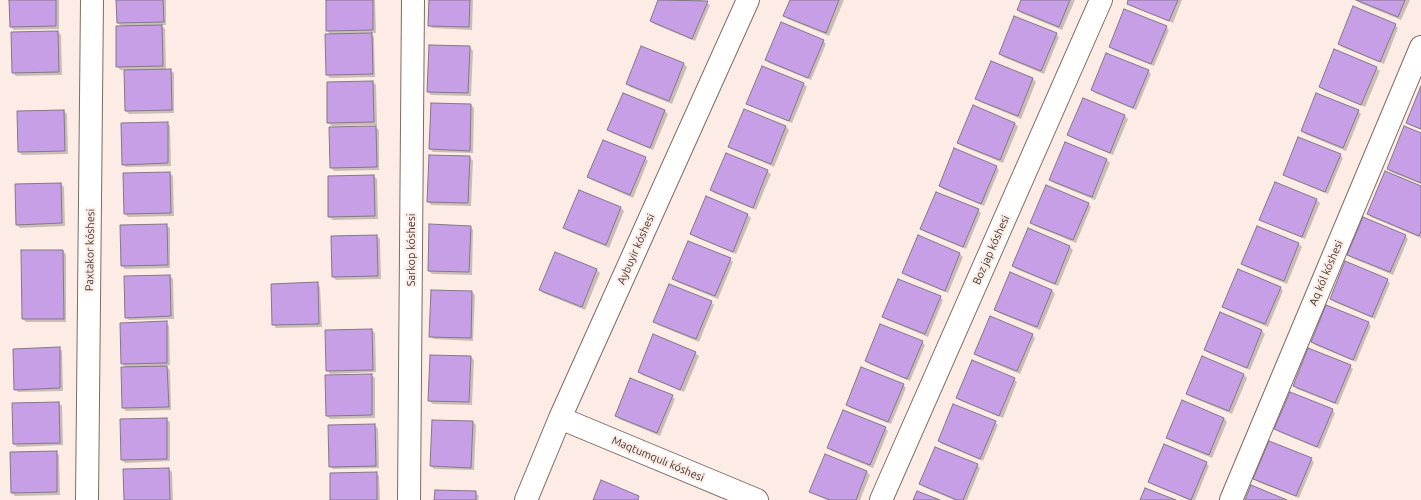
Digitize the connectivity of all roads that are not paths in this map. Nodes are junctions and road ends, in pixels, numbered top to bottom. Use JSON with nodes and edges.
{"nodes":[{"id":1,"x":92,"y":0,"type":"edge"},
{"id":2,"x":413,"y":0,"type":"edge"},
{"id":3,"x":748,"y":0,"type":"edge"},
{"id":4,"x":1101,"y":0,"type":"edge"},
{"id":5,"x":1421,"y":47,"type":"edge"},
{"id":6,"x":560,"y":418,"type":"junction"},
{"id":7,"x":88,"y":500,"type":"edge"},
{"id":8,"x":409,"y":500,"type":"edge"},
{"id":9,"x":526,"y":500,"type":"edge"},
{"id":10,"x":756,"y":500,"type":"edge"},
{"id":11,"x":881,"y":500,"type":"edge"},
{"id":12,"x":1231,"y":500,"type":"edge"}],
"edges":[{"from":1,"to":7,"type":"street","name":"Paxtakor kóshesi"},
{"from":2,"to":8,"type":"street","name":"Sarkop kóshesi"},
{"from":3,"to":6,"type":"street","name":"Aybuyir kóshesi"},
{"from":4,"to":11,"type":"street","name":"Boz jap kóshesi"},
{"from":5,"to":12,"type":"street","name":"Aq kól kóshesi"},
{"from":6,"to":9,"type":"street","name":"Aybuyir kóshesi"},
{"from":6,"to":10,"type":"street","name":"Maqtumqulı kóshesi"}]}
